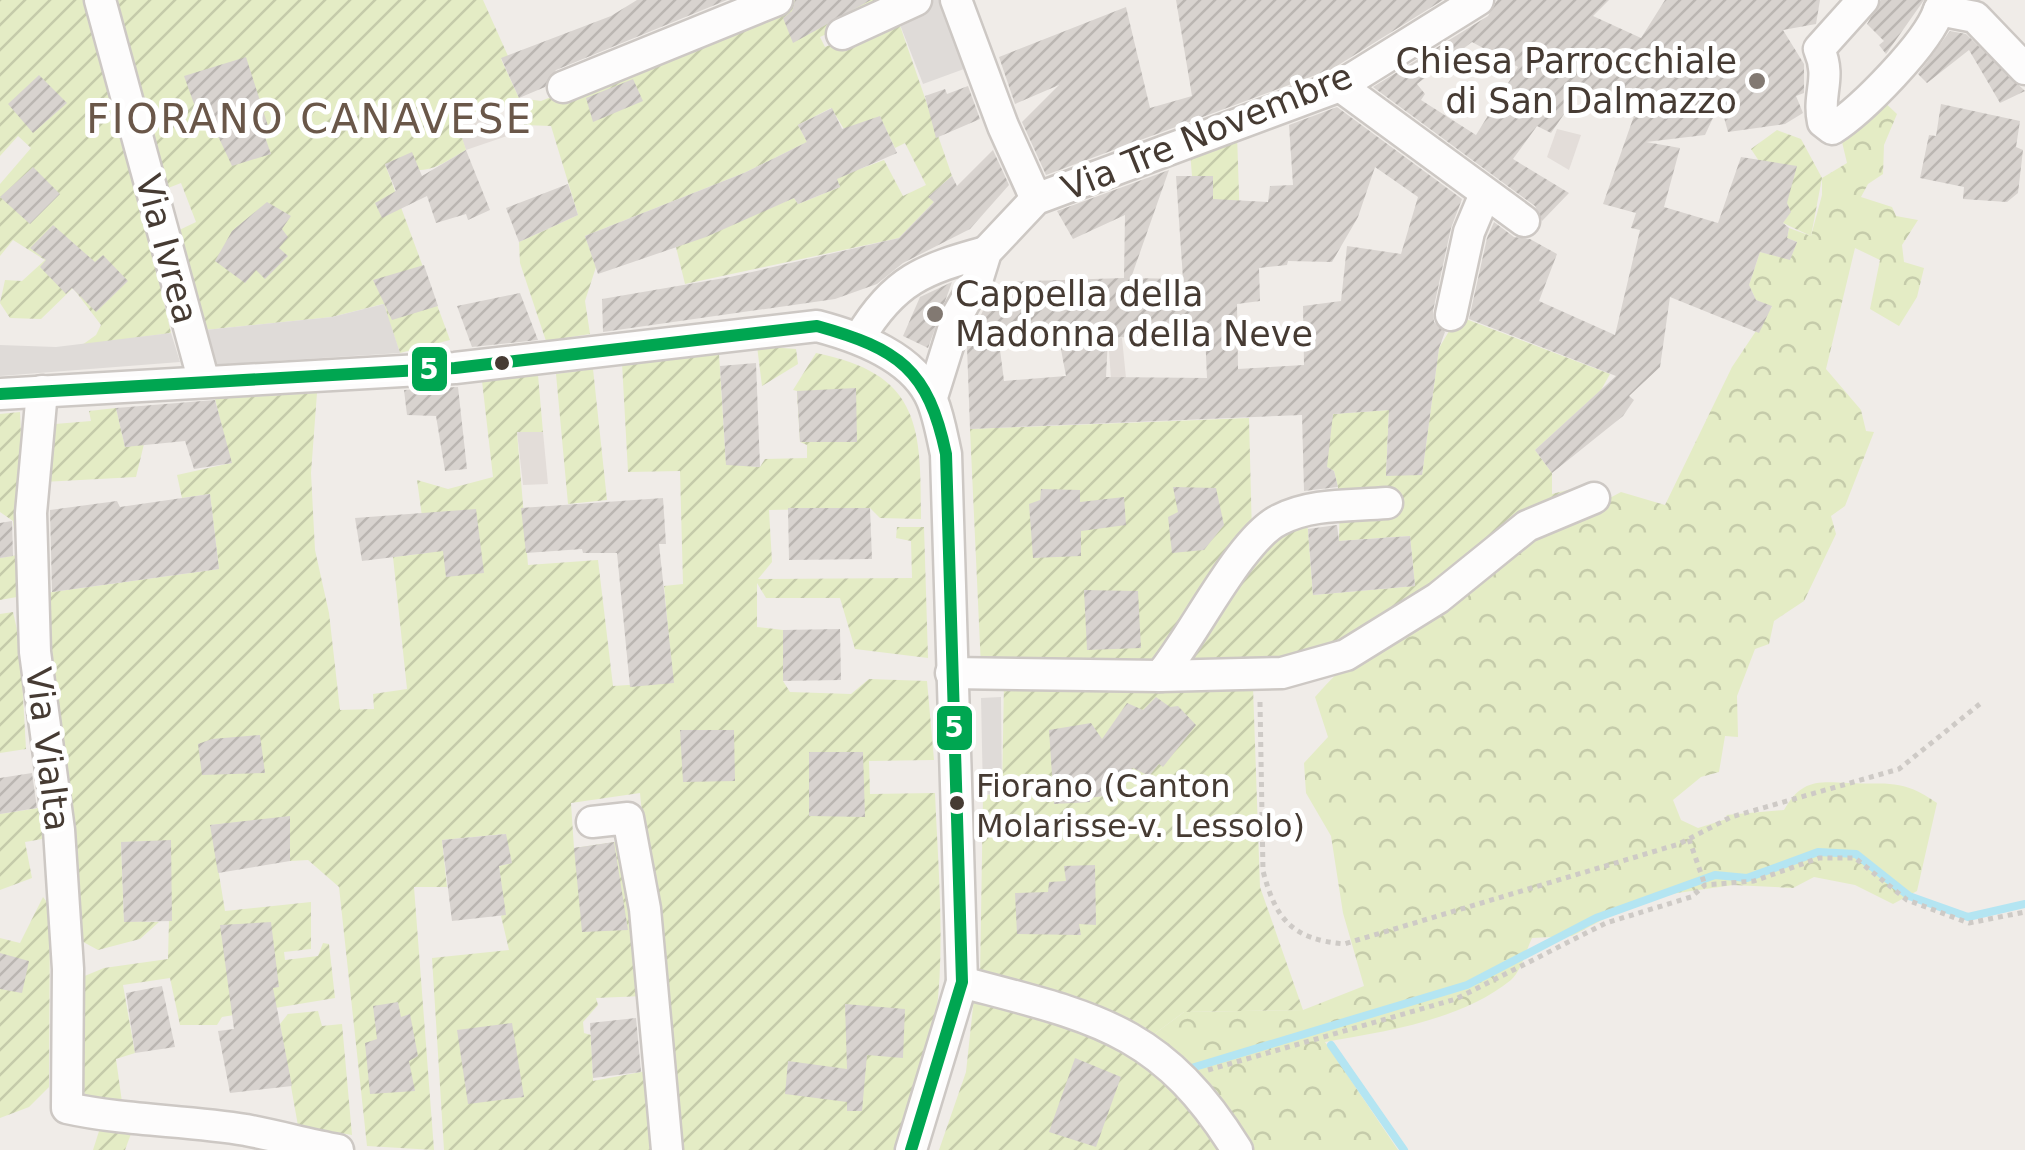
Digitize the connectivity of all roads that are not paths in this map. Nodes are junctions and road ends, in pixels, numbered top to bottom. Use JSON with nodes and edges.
{"nodes":[{"id":1,"x":100,"y":0,"type":"edge"},
{"id":2,"x":777,"y":0,"type":"edge"},
{"id":3,"x":916,"y":0,"type":"edge"},
{"id":4,"x":956,"y":0,"type":"edge"},
{"id":5,"x":1478,"y":0,"type":"edge"},
{"id":6,"x":1864,"y":0,"type":"edge"},
{"id":7,"x":1935,"y":5,"type":"edge"},
{"id":8,"x":842,"y":34,"type":"dead end"},
{"id":9,"x":2025,"y":70,"type":"edge"},
{"id":10,"x":1340,"y":86,"type":"junction"},
{"id":11,"x":563,"y":87,"type":"dead end"},
{"id":12,"x":1485,"y":194,"type":"junction"},
{"id":13,"x":1036,"y":199,"type":"junction"},
{"id":14,"x":1524,"y":221,"type":"dead end"},
{"id":15,"x":986,"y":252,"type":"junction"},
{"id":16,"x":1451,"y":315,"type":"dead end"},
{"id":17,"x":860,"y":337,"type":"junction"},
{"id":18,"x":204,"y":382,"type":"junction"},
{"id":19,"x":42,"y":391,"type":"junction"},
{"id":20,"x":0,"y":394,"type":"edge"},
{"id":21,"x":932,"y":397,"type":"junction"},
{"id":22,"x":1594,"y":498,"type":"dead end"},
{"id":23,"x":1387,"y":503,"type":"dead end"},
{"id":24,"x":951,"y":673,"type":"junction"},
{"id":25,"x":1160,"y":676,"type":"junction"},
{"id":26,"x":592,"y":822,"type":"dead end"},
{"id":27,"x":962,"y":982,"type":"junction"},
{"id":28,"x":338,"y":1150,"type":"edge"},
{"id":29,"x":666,"y":1150,"type":"edge"},
{"id":30,"x":911,"y":1150,"type":"edge"},
{"id":31,"x":1237,"y":1150,"type":"edge"}],
"edges":[{"from":1,"to":18,"type":"street","name":"Via Ivrea"},
{"from":2,"to":11,"type":"street"},
{"from":3,"to":8,"type":"street"},
{"from":4,"to":13,"type":"street"},
{"from":5,"to":10,"type":"street","name":"Via Tre Novembre"},
{"from":6,"to":7,"type":"street"},
{"from":7,"to":9,"type":"street"},
{"from":10,"to":12,"type":"street"},
{"from":10,"to":13,"type":"street","name":"Via Tre Novembre"},
{"from":12,"to":14,"type":"street"},
{"from":12,"to":16,"type":"street"},
{"from":13,"to":15,"type":"street"},
{"from":15,"to":17,"type":"street"},
{"from":15,"to":21,"type":"street"},
{"from":17,"to":18,"type":"street"},
{"from":17,"to":21,"type":"street"},
{"from":18,"to":19,"type":"street"},
{"from":19,"to":20,"type":"street"},
{"from":19,"to":28,"type":"street","name":"Via Vialta"},
{"from":21,"to":24,"type":"street"},
{"from":22,"to":25,"type":"street"},
{"from":23,"to":25,"type":"street"},
{"from":24,"to":25,"type":"street"},
{"from":24,"to":27,"type":"street"},
{"from":26,"to":29,"type":"street"},
{"from":27,"to":30,"type":"street"},
{"from":27,"to":31,"type":"street"}]}
